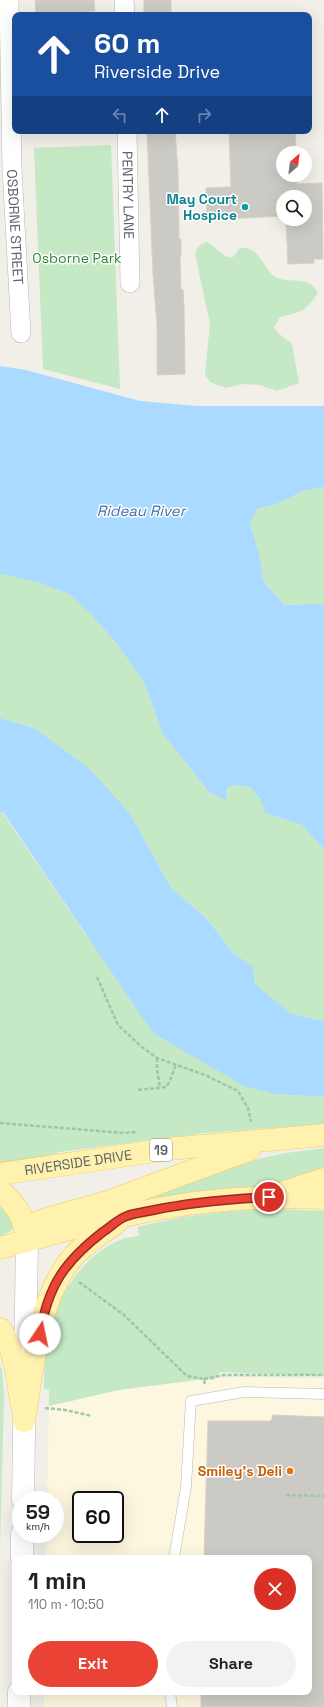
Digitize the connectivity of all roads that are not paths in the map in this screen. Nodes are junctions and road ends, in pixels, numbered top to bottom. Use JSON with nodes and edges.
{"nodes":[{"id":1,"x":9,"y":0,"type":"edge"},
{"id":2,"x":124,"y":0,"type":"edge"},
{"id":3,"x":125,"y":12,"type":"edge"},
{"id":4,"x":127,"y":134,"type":"edge"},
{"id":5,"x":130,"y":283,"type":"dead end"},
{"id":6,"x":21,"y":333,"type":"dead end"},
{"id":7,"x":324,"y":1135,"type":"edge"},
{"id":8,"x":276,"y":1140,"type":"junction"},
{"id":9,"x":0,"y":1174,"type":"edge"},
{"id":10,"x":324,"y":1179,"type":"edge"},
{"id":11,"x":0,"y":1190,"type":"edge"},
{"id":12,"x":269,"y":1197,"type":"junction"},
{"id":13,"x":324,"y":1198,"type":"edge"},
{"id":14,"x":125,"y":1216,"type":"junction"},
{"id":15,"x":27,"y":1240,"type":"junction"},
{"id":16,"x":0,"y":1248,"type":"edge"},
{"id":17,"x":0,"y":1329,"type":"edge"},
{"id":18,"x":324,"y":1394,"type":"edge"},
{"id":19,"x":25,"y":1414,"type":"junction"},
{"id":20,"x":23,"y":1491,"type":"edge"},
{"id":21,"x":22,"y":1543,"type":"edge"},
{"id":22,"x":22,"y":1555,"type":"edge"},
{"id":23,"x":175,"y":1555,"type":"edge"},
{"id":24,"x":19,"y":1695,"type":"edge"},
{"id":25,"x":170,"y":1695,"type":"edge"},
{"id":26,"x":19,"y":1707,"type":"edge"},
{"id":27,"x":172,"y":1707,"type":"edge"}],
"edges":[{"from":1,"to":6,"type":"street","name":"OSBORNE STREET"},
{"from":2,"to":3,"type":"street"},
{"from":4,"to":5,"type":"street","name":"PENTRY LANE"},
{"from":7,"to":8,"type":"main road","name":"RIVERSIDE DRIVE","number":"19"},
{"from":8,"to":9,"type":"main road","name":"RIVERSIDE DRIVE","number":"19"},
{"from":8,"to":15,"type":"main road"},
{"from":10,"to":12,"type":"main road"},
{"from":11,"to":15,"type":"main road"},
{"from":12,"to":13,"type":"main road"},
{"from":12,"to":14,"type":"main road"},
{"from":14,"to":15,"type":"main road"},
{"from":14,"to":19,"type":"main road"},
{"from":15,"to":16,"type":"main road"},
{"from":15,"to":19,"type":"main road"},
{"from":17,"to":19,"type":"main road"},
{"from":18,"to":23,"type":"lane"},
{"from":19,"to":20,"type":"main road"},
{"from":21,"to":22,"type":"main road"},
{"from":24,"to":26,"type":"main road"},
{"from":25,"to":27,"type":"lane"}]}
